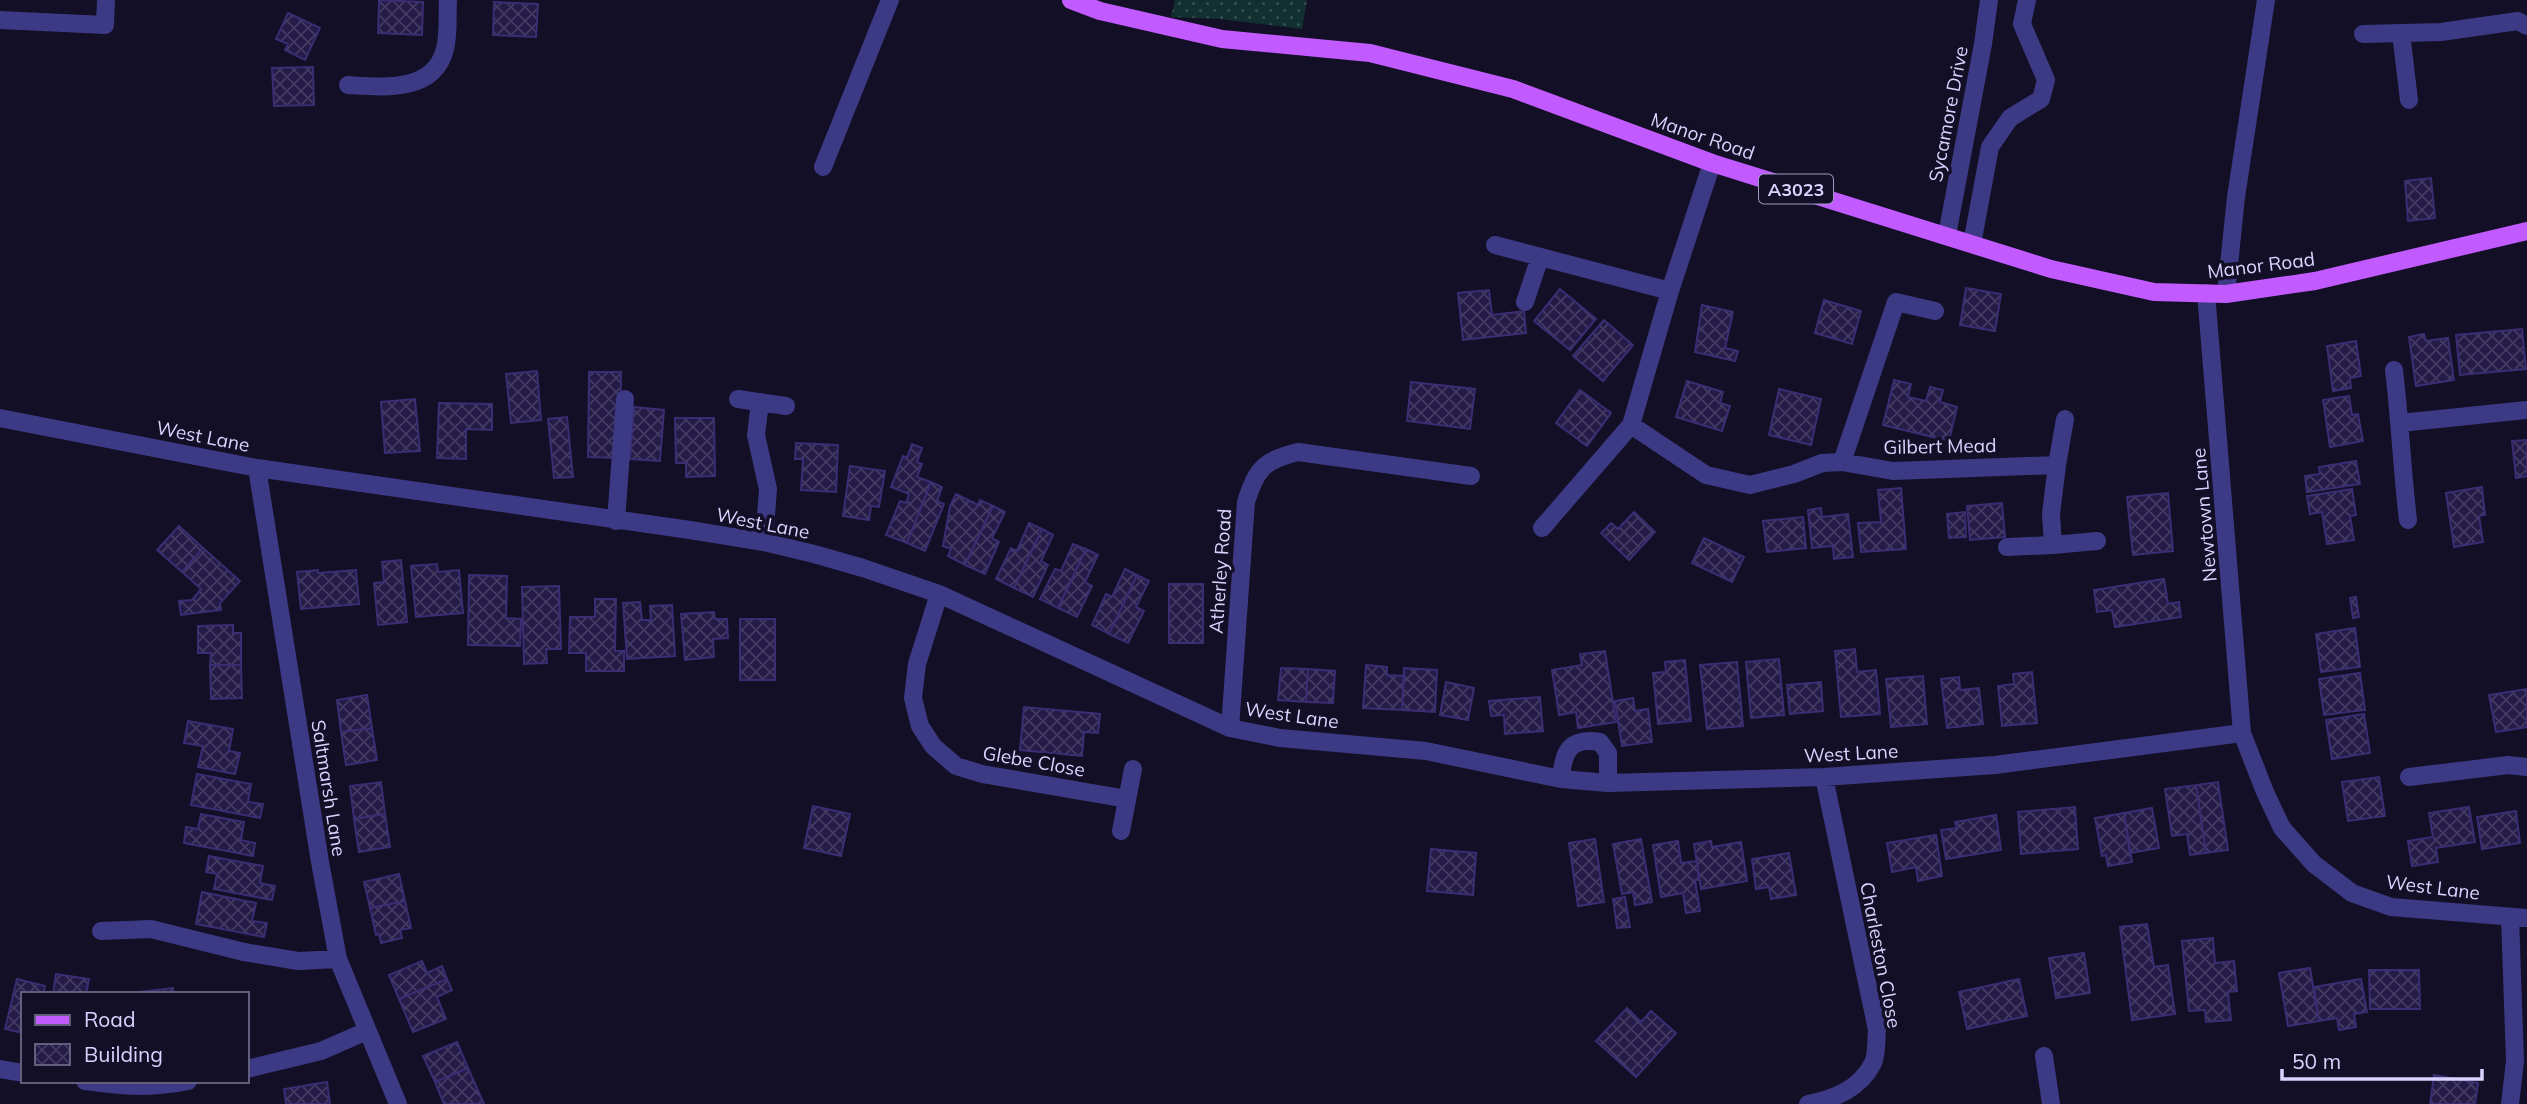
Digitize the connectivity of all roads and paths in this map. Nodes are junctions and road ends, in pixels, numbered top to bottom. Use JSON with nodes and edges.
{"nodes":[{"id":1,"x":106,"y":0,"type":"edge"},
{"id":2,"x":448,"y":0,"type":"edge"},
{"id":3,"x":890,"y":0,"type":"edge"},
{"id":4,"x":1071,"y":0,"type":"edge"},
{"id":5,"x":1989,"y":0,"type":"edge"},
{"id":6,"x":2027,"y":0,"type":"edge"},
{"id":7,"x":2266,"y":0,"type":"edge"},
{"id":8,"x":0,"y":20,"type":"edge"},
{"id":9,"x":2527,"y":26,"type":"edge"},
{"id":10,"x":2401,"y":33,"type":"junction"},
{"id":11,"x":2363,"y":34,"type":"dead end"},
{"id":12,"x":348,"y":85,"type":"dead end"},
{"id":13,"x":2409,"y":100,"type":"dead end"},
{"id":14,"x":1712,"y":163,"type":"junction"},
{"id":15,"x":822,"y":167,"type":"dead end"},
{"id":16,"x":2527,"y":231,"type":"edge"},
{"id":17,"x":1947,"y":235,"type":"junction"},
{"id":18,"x":1972,"y":244,"type":"junction"},
{"id":19,"x":1495,"y":245,"type":"dead end"},
{"id":20,"x":1540,"y":257,"type":"junction"},
{"id":21,"x":1670,"y":291,"type":"junction"},
{"id":22,"x":2206,"y":293,"type":"junction"},
{"id":23,"x":2227,"y":294,"type":"junction"},
{"id":24,"x":1525,"y":302,"type":"dead end"},
{"id":25,"x":1935,"y":311,"type":"dead end"},
{"id":26,"x":2394,"y":370,"type":"dead end"},
{"id":27,"x":625,"y":398,"type":"dead end"},
{"id":28,"x":738,"y":399,"type":"dead end"},
{"id":29,"x":760,"y":402,"type":"junction"},
{"id":30,"x":786,"y":406,"type":"dead end"},
{"id":31,"x":2527,"y":410,"type":"edge"},
{"id":32,"x":0,"y":418,"type":"edge"},
{"id":33,"x":2064,"y":419,"type":"dead end"},
{"id":34,"x":2400,"y":423,"type":"junction"},
{"id":35,"x":1631,"y":425,"type":"junction"},
{"id":36,"x":1842,"y":461,"type":"junction"},
{"id":37,"x":2057,"y":465,"type":"junction"},
{"id":38,"x":257,"y":468,"type":"junction"},
{"id":39,"x":1471,"y":477,"type":"dead end"},
{"id":40,"x":2408,"y":520,"type":"dead end"},
{"id":41,"x":616,"y":521,"type":"junction"},
{"id":42,"x":1542,"y":528,"type":"dead end"},
{"id":43,"x":2097,"y":541,"type":"dead end"},
{"id":44,"x":764,"y":542,"type":"junction"},
{"id":45,"x":2053,"y":545,"type":"junction"},
{"id":46,"x":2007,"y":547,"type":"dead end"},
{"id":47,"x":939,"y":594,"type":"junction"},
{"id":48,"x":1230,"y":728,"type":"junction"},
{"id":49,"x":2242,"y":733,"type":"junction"},
{"id":50,"x":2527,"y":767,"type":"edge"},
{"id":51,"x":1133,"y":769,"type":"dead end"},
{"id":52,"x":1824,"y":777,"type":"junction"},
{"id":53,"x":2409,"y":777,"type":"dead end"},
{"id":54,"x":1560,"y":779,"type":"junction"},
{"id":55,"x":1608,"y":783,"type":"junction"},
{"id":56,"x":1128,"y":799,"type":"junction"},
{"id":57,"x":1121,"y":831,"type":"dead end"},
{"id":58,"x":2518,"y":917,"type":"edge"},
{"id":59,"x":102,"y":931,"type":"dead end"},
{"id":60,"x":338,"y":959,"type":"junction"},
{"id":61,"x":367,"y":1031,"type":"junction"},
{"id":62,"x":2044,"y":1056,"type":"dead end"},
{"id":63,"x":0,"y":1069,"type":"edge"},
{"id":64,"x":248,"y":1069,"type":"edge"},
{"id":65,"x":21,"y":1073,"type":"edge"},
{"id":66,"x":98,"y":1083,"type":"edge"},
{"id":67,"x":179,"y":1083,"type":"edge"},
{"id":68,"x":398,"y":1104,"type":"edge"},
{"id":69,"x":1808,"y":1104,"type":"edge"},
{"id":70,"x":2051,"y":1104,"type":"edge"},
{"id":71,"x":2510,"y":1104,"type":"edge"}],
"edges":[{"from":1,"to":8,"type":"street"},
{"from":2,"to":12,"type":"street"},
{"from":3,"to":15,"type":"street"},
{"from":4,"to":14,"type":"main road","name":"Manor Road","number":"A3023"},
{"from":5,"to":17,"type":"street","name":"Sycamore Drive"},
{"from":6,"to":18,"type":"street"},
{"from":7,"to":23,"type":"street"},
{"from":9,"to":10,"type":"street"},
{"from":10,"to":11,"type":"street"},
{"from":10,"to":13,"type":"street"},
{"from":14,"to":17,"type":"main road","name":"Manor Road","number":"A3023"},
{"from":14,"to":21,"type":"street"},
{"from":16,"to":23,"type":"main road","name":"Manor Road","number":"A3023"},
{"from":17,"to":18,"type":"main road","name":"Manor Road","number":"A3023"},
{"from":18,"to":22,"type":"main road","name":"Manor Road","number":"A3023"},
{"from":19,"to":20,"type":"street"},
{"from":20,"to":21,"type":"street"},
{"from":20,"to":24,"type":"street"},
{"from":21,"to":35,"type":"street"},
{"from":22,"to":23,"type":"main road","name":"Manor Road","number":"A3023"},
{"from":22,"to":49,"type":"street","name":"Newtown Lane"},
{"from":25,"to":36,"type":"street"},
{"from":26,"to":34,"type":"street"},
{"from":27,"to":41,"type":"street"},
{"from":28,"to":29,"type":"street"},
{"from":29,"to":30,"type":"street"},
{"from":29,"to":44,"type":"street"},
{"from":31,"to":34,"type":"street"},
{"from":32,"to":38,"type":"street","name":"West Lane"},
{"from":33,"to":37,"type":"street"},
{"from":34,"to":40,"type":"street"},
{"from":35,"to":36,"type":"street","name":"Gilbert Mead"},
{"from":35,"to":42,"type":"street"},
{"from":36,"to":37,"type":"street","name":"Gilbert Mead"},
{"from":37,"to":45,"type":"street"},
{"from":38,"to":41,"type":"street","name":"West Lane"},
{"from":38,"to":60,"type":"street","name":"Saltmarsh Lane"},
{"from":39,"to":48,"type":"street","name":"Atherley Road"},
{"from":41,"to":44,"type":"street","name":"West Lane"},
{"from":43,"to":45,"type":"street"},
{"from":44,"to":47,"type":"street","name":"West Lane"},
{"from":45,"to":46,"type":"street"},
{"from":47,"to":48,"type":"street","name":"West Lane"},
{"from":47,"to":56,"type":"street","name":"Glebe Close"},
{"from":48,"to":54,"type":"street","name":"West Lane"},
{"from":49,"to":52,"type":"street","name":"West Lane"},
{"from":49,"to":58,"type":"street","name":"West Lane"},
{"from":50,"to":53,"type":"street"},
{"from":51,"to":56,"type":"street"},
{"from":52,"to":55,"type":"street","name":"West Lane"},
{"from":52,"to":69,"type":"street","name":"Charleston Close"},
{"from":54,"to":55,"type":"street","name":"West Lane"},
{"from":54,"to":55,"type":"street"},
{"from":56,"to":57,"type":"street"},
{"from":58,"to":71,"type":"street"},
{"from":59,"to":60,"type":"street"},
{"from":60,"to":61,"type":"street","name":"Saltmarsh Lane"},
{"from":61,"to":64,"type":"street"},
{"from":61,"to":68,"type":"street","name":"Saltmarsh Lane"},
{"from":62,"to":70,"type":"street"},
{"from":63,"to":65,"type":"street"},
{"from":66,"to":67,"type":"street"}]}
